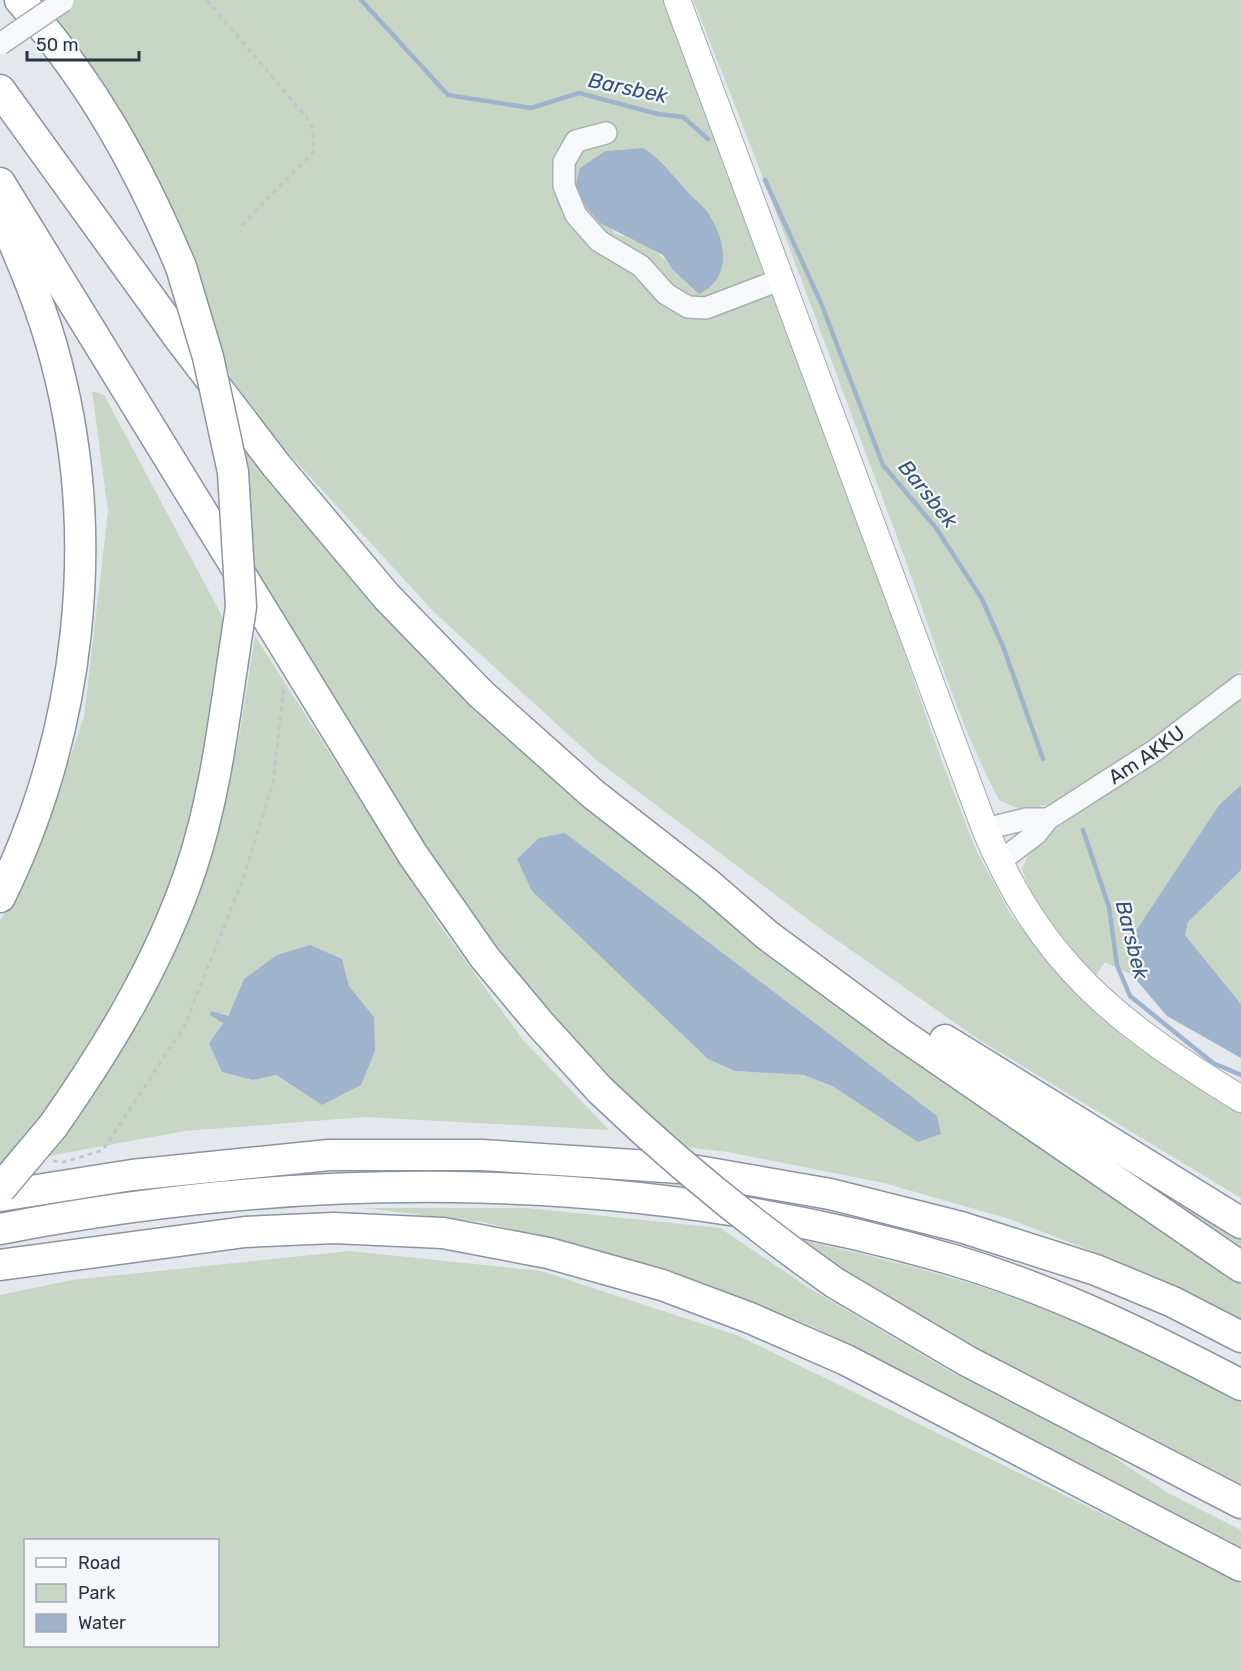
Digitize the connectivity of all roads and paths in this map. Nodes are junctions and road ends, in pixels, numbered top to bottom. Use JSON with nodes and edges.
{"nodes":[{"id":1,"x":20,"y":0,"type":"edge"},
{"id":2,"x":64,"y":0,"type":"edge"},
{"id":3,"x":207,"y":0,"type":"edge"},
{"id":4,"x":677,"y":0,"type":"edge"},
{"id":5,"x":0,"y":45,"type":"edge"},
{"id":6,"x":0,"y":90,"type":"edge"},
{"id":7,"x":606,"y":133,"type":"dead end"},
{"id":8,"x":0,"y":183,"type":"edge"},
{"id":9,"x":0,"y":210,"type":"edge"},
{"id":10,"x":240,"y":231,"type":"dead end"},
{"id":11,"x":782,"y":279,"type":"junction"},
{"id":12,"x":284,"y":685,"type":"dead end"},
{"id":13,"x":1241,"y":685,"type":"edge"},
{"id":14,"x":1048,"y":819,"type":"junction"},
{"id":15,"x":985,"y":829,"type":"junction"},
{"id":16,"x":999,"y":862,"type":"junction"},
{"id":17,"x":707,"y":883,"type":"junction"},
{"id":18,"x":0,"y":897,"type":"edge"},
{"id":19,"x":1241,"y":1099,"type":"edge"},
{"id":20,"x":43,"y":1161,"type":"dead end"},
{"id":21,"x":0,"y":1189,"type":"edge"},
{"id":22,"x":0,"y":1196,"type":"edge"},
{"id":23,"x":1241,"y":1223,"type":"edge"},
{"id":24,"x":0,"y":1229,"type":"edge"},
{"id":25,"x":1022,"y":1247,"type":"junction"},
{"id":26,"x":0,"y":1265,"type":"edge"},
{"id":27,"x":1241,"y":1267,"type":"edge"},
{"id":28,"x":1241,"y":1337,"type":"edge"},
{"id":29,"x":1241,"y":1352,"type":"edge"},
{"id":30,"x":1241,"y":1385,"type":"edge"},
{"id":31,"x":1241,"y":1503,"type":"edge"},
{"id":32,"x":1241,"y":1566,"type":"edge"}],
"edges":[{"from":1,"to":21,"type":"highway","bridge":true},
{"from":2,"to":5,"type":"street","bridge":true},
{"from":3,"to":10,"type":"path"},
{"from":4,"to":11,"type":"main road"},
{"from":6,"to":17,"type":"highway"},
{"from":7,"to":11,"type":"street"},
{"from":8,"to":31,"type":"highway","bridge":true},
{"from":9,"to":18,"type":"highway"},
{"from":11,"to":15,"type":"main road"},
{"from":12,"to":20,"type":"path"},
{"from":13,"to":14,"type":"street","name":"Am AKKU"},
{"from":14,"to":15,"type":"street","name":"Am AKKU"},
{"from":14,"to":16,"type":"street","name":"Am AKKU"},
{"from":15,"to":16,"type":"main road"},
{"from":16,"to":19,"type":"main road"},
{"from":17,"to":23,"type":"highway"},
{"from":17,"to":27,"type":"highway"},
{"from":22,"to":25,"type":"highway"},
{"from":24,"to":30,"type":"highway"},
{"from":25,"to":28,"type":"highway"},
{"from":25,"to":29,"type":"highway"},
{"from":26,"to":32,"type":"highway"}]}
